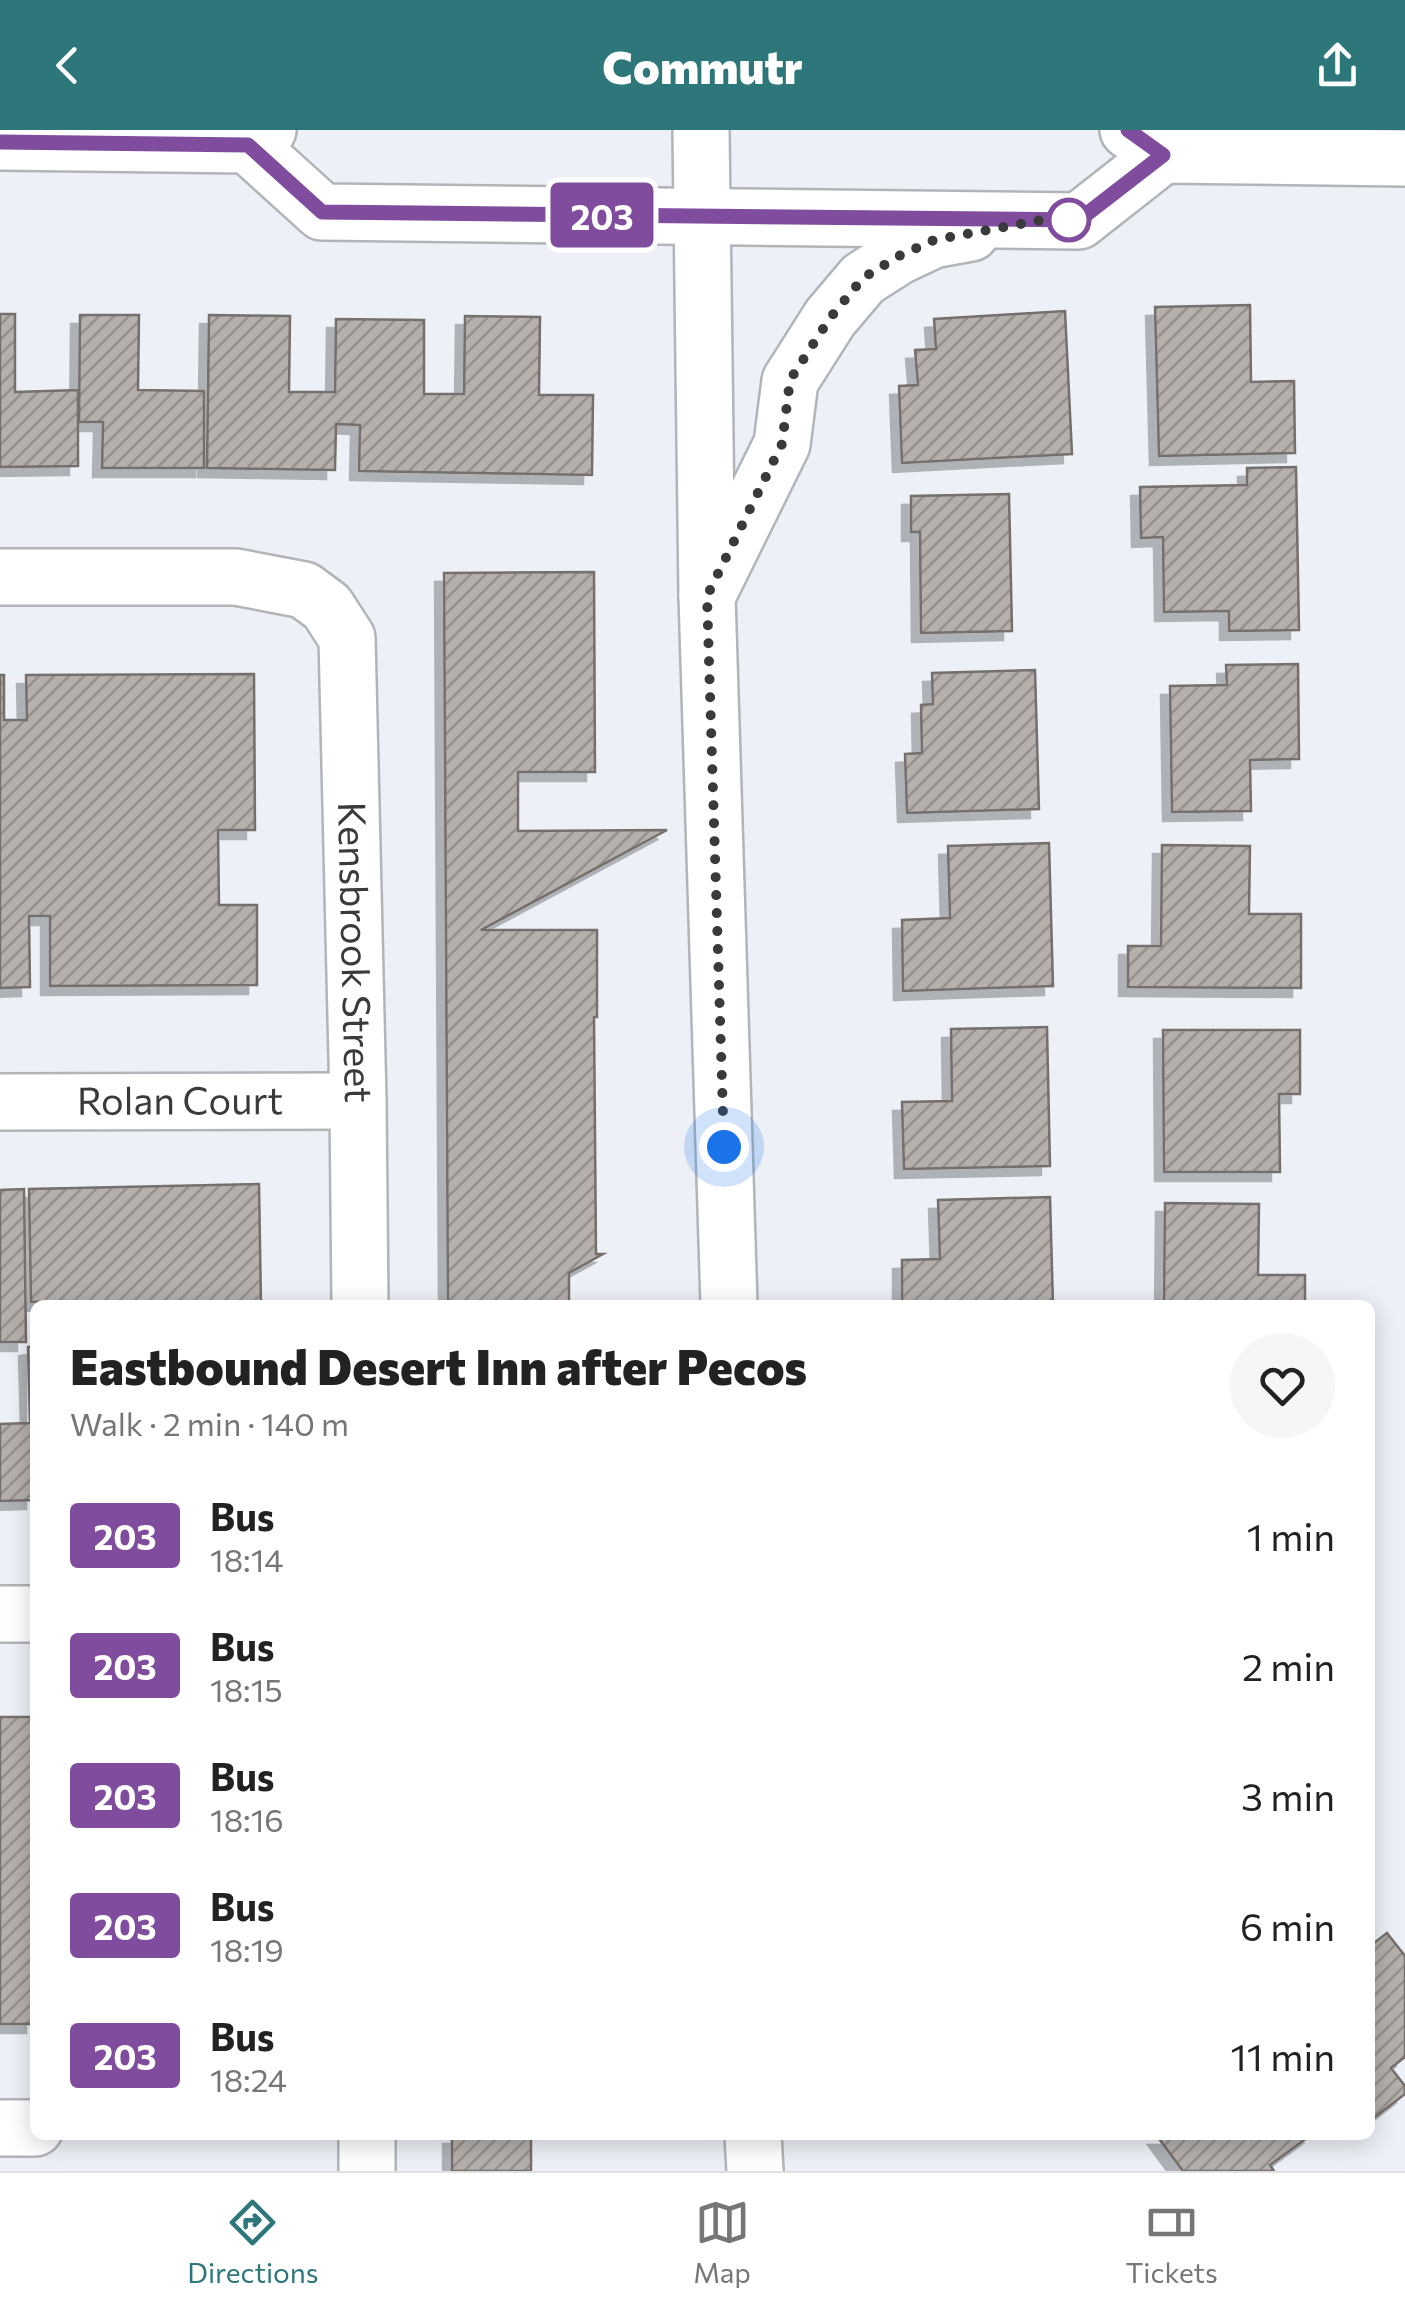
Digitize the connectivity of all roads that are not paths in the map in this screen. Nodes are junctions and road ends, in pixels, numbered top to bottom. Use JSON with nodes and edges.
{"nodes":[{"id":1,"x":701,"y":130,"type":"edge"},
{"id":2,"x":258,"y":137,"type":"edge"},
{"id":3,"x":0,"y":142,"type":"edge"},
{"id":4,"x":1146,"y":142,"type":"edge"},
{"id":5,"x":1405,"y":158,"type":"edge"},
{"id":6,"x":702,"y":217,"type":"junction"},
{"id":7,"x":1042,"y":220,"type":"junction"},
{"id":8,"x":0,"y":577,"type":"edge"},
{"id":9,"x":707,"y":596,"type":"junction"},
{"id":10,"x":358,"y":1100,"type":"junction"},
{"id":11,"x":0,"y":1102,"type":"edge"},
{"id":12,"x":360,"y":1300,"type":"edge"},
{"id":13,"x":728,"y":1300,"type":"edge"},
{"id":14,"x":0,"y":1614,"type":"edge"},
{"id":15,"x":30,"y":1614,"type":"edge"},
{"id":16,"x":0,"y":2128,"type":"edge"},
{"id":17,"x":30,"y":2128,"type":"edge"},
{"id":18,"x":367,"y":2140,"type":"edge"},
{"id":19,"x":754,"y":2140,"type":"edge"},
{"id":20,"x":367,"y":2171,"type":"edge"},
{"id":21,"x":754,"y":2171,"type":"edge"}],
"edges":[{"from":1,"to":6,"type":"street"},
{"from":2,"to":3,"type":"street"},
{"from":2,"to":6,"type":"street"},
{"from":4,"to":5,"type":"street"},
{"from":4,"to":7,"type":"street"},
{"from":6,"to":7,"type":"street"},
{"from":6,"to":9,"type":"street"},
{"from":7,"to":9,"type":"street"},
{"from":8,"to":10,"type":"street","name":"Kensbrook Street"},
{"from":9,"to":13,"type":"street"},
{"from":10,"to":11,"type":"street","name":"Rolan Court"},
{"from":10,"to":12,"type":"street","name":"Kensbrook Street"},
{"from":14,"to":15,"type":"street"},
{"from":16,"to":17,"type":"street"},
{"from":18,"to":20,"type":"street"},
{"from":19,"to":21,"type":"street"}]}
